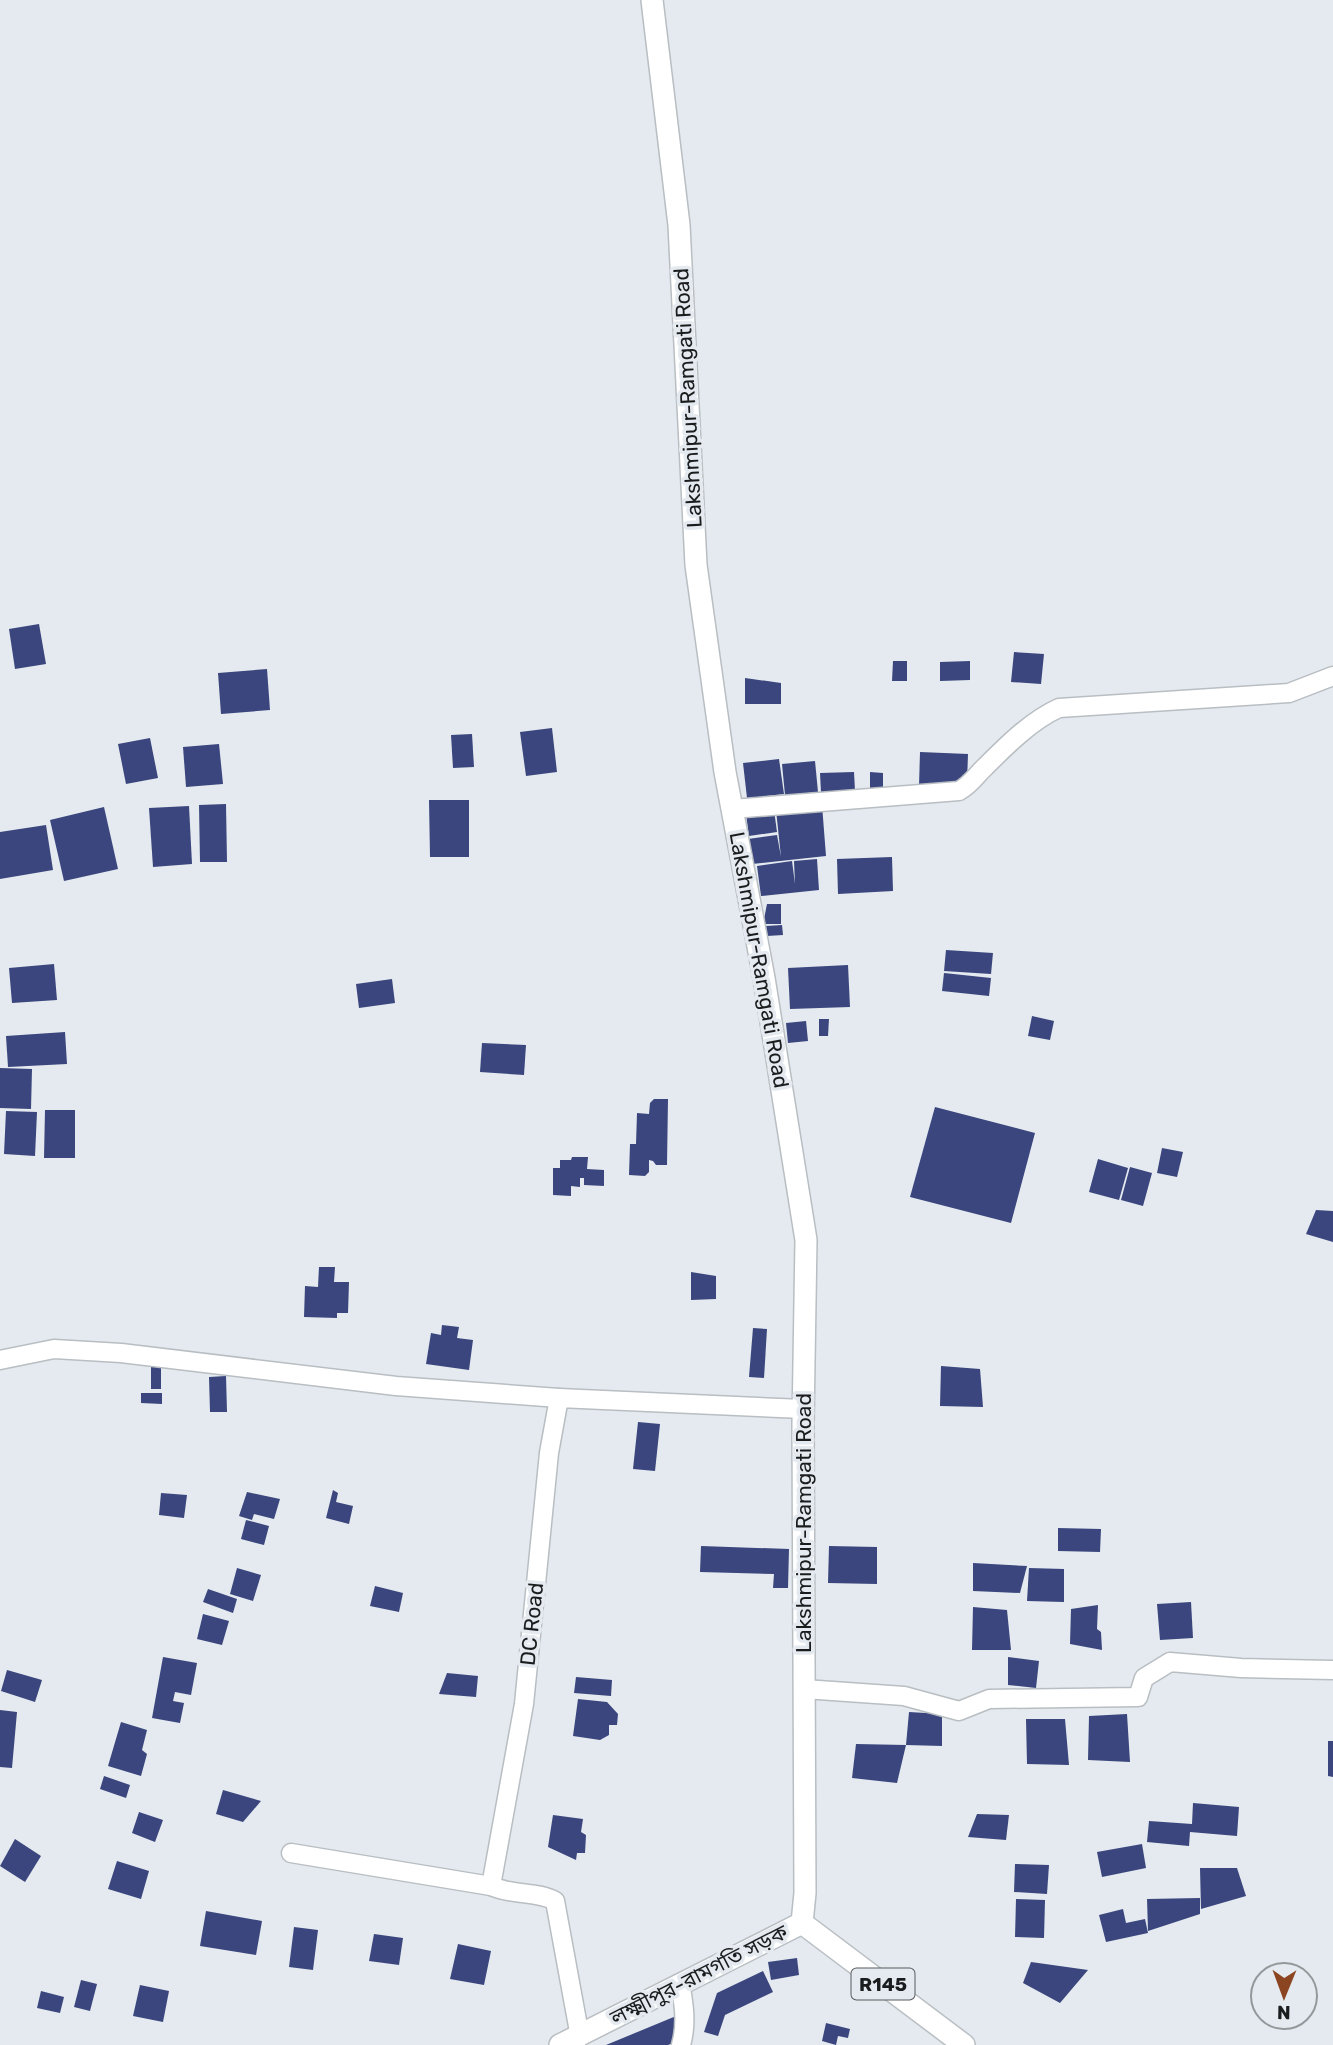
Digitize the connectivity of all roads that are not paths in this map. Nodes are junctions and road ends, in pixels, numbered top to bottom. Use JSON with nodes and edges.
{"nodes":[{"id":1,"x":652,"y":0,"type":"edge"},
{"id":2,"x":1333,"y":676,"type":"edge"},
{"id":3,"x":732,"y":808,"type":"junction"},
{"id":4,"x":0,"y":1360,"type":"edge"},
{"id":5,"x":559,"y":1398,"type":"junction"},
{"id":6,"x":803,"y":1409,"type":"junction"},
{"id":7,"x":1333,"y":1670,"type":"edge"},
{"id":8,"x":804,"y":1689,"type":"junction"},
{"id":9,"x":291,"y":1853,"type":"dead end"},
{"id":10,"x":491,"y":1886,"type":"junction"},
{"id":11,"x":802,"y":1923,"type":"junction"},
{"id":12,"x":680,"y":1983,"type":"junction"},
{"id":13,"x":580,"y":2038,"type":"junction"},
{"id":14,"x":560,"y":2045,"type":"edge"},
{"id":15,"x":681,"y":2045,"type":"edge"},
{"id":16,"x":964,"y":2045,"type":"edge"}],
"edges":[{"from":1,"to":3,"type":"main road","name":"Lakshmipur-Ramgati Road"},
{"from":2,"to":3,"type":"street"},
{"from":3,"to":6,"type":"main road","name":"Lakshmipur-Ramgati Road"},
{"from":4,"to":5,"type":"street"},
{"from":5,"to":6,"type":"street"},
{"from":5,"to":10,"type":"street","name":"DC Road"},
{"from":6,"to":8,"type":"main road","name":"Lakshmipur-Ramgati Road"},
{"from":7,"to":8,"type":"street"},
{"from":8,"to":11,"type":"main road","name":"Lakshmipur-Ramgati Road"},
{"from":9,"to":10,"type":"street"},
{"from":10,"to":13,"type":"street"},
{"from":11,"to":12,"type":"main road","name":"লক্ষ্মীপুর-রামগতি সড়ক"},
{"from":11,"to":16,"type":"main road","number":"R145"},
{"from":12,"to":13,"type":"main road","name":"লক্ষ্মীপুর-রামগতি সড়ক"},
{"from":12,"to":15,"type":"street"},
{"from":13,"to":14,"type":"main road","name":"লক্ষ্মীপুর-রামগতি সড়ক"}]}
